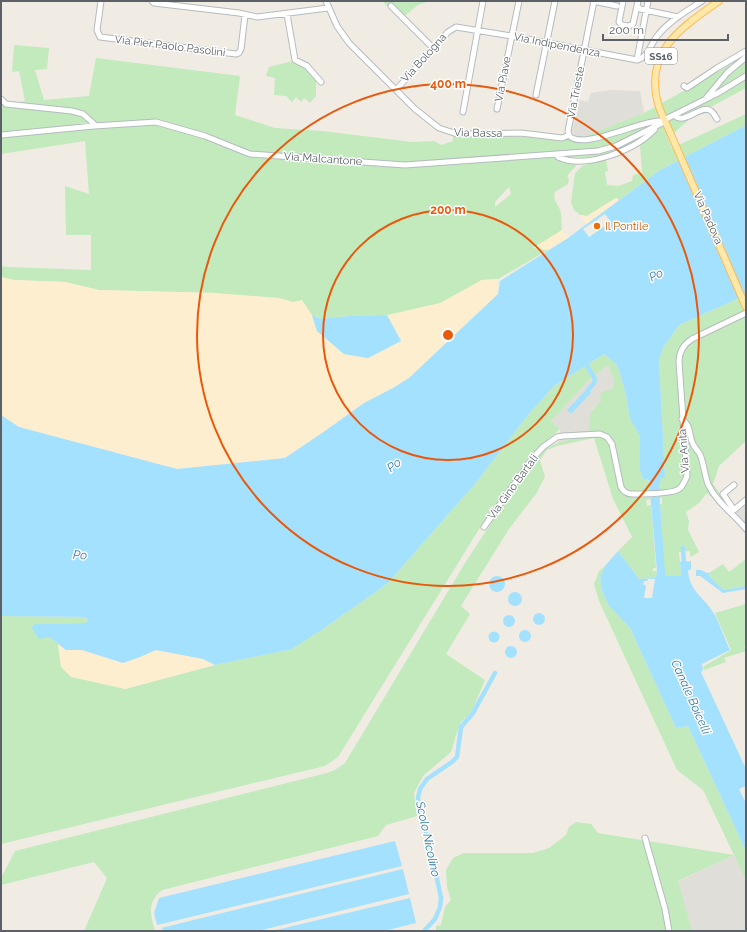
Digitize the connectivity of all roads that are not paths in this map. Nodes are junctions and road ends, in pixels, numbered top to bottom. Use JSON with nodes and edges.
{"nodes":[{"id":1,"x":100,"y":1,"type":"edge"},
{"id":2,"x":152,"y":1,"type":"edge"},
{"id":3,"x":326,"y":1,"type":"edge"},
{"id":4,"x":483,"y":1,"type":"edge"},
{"id":5,"x":519,"y":1,"type":"edge"},
{"id":6,"x":555,"y":1,"type":"edge"},
{"id":7,"x":594,"y":1,"type":"edge"},
{"id":8,"x":648,"y":1,"type":"edge"},
{"id":9,"x":702,"y":1,"type":"edge"},
{"id":10,"x":719,"y":1,"type":"edge"},
{"id":11,"x":620,"y":3,"type":"edge"},
{"id":12,"x":391,"y":6,"type":"dead end"},
{"id":13,"x":638,"y":7,"type":"edge"},
{"id":14,"x":328,"y":8,"type":"junction"},
{"id":15,"x":646,"y":10,"type":"junction"},
{"id":16,"x":287,"y":14,"type":"junction"},
{"id":17,"x":245,"y":15,"type":"junction"},
{"id":18,"x":678,"y":16,"type":"junction"},
{"id":19,"x":477,"y":30,"type":"junction"},
{"id":20,"x":512,"y":36,"type":"junction"},
{"id":21,"x":546,"y":43,"type":"junction"},
{"id":22,"x":433,"y":48,"type":"junction"},
{"id":23,"x":585,"y":50,"type":"junction"},
{"id":24,"x":746,"y":51,"type":"edge"},
{"id":25,"x":746,"y":57,"type":"edge"},
{"id":26,"x":637,"y":60,"type":"junction"},
{"id":27,"x":746,"y":76,"type":"edge"},
{"id":28,"x":321,"y":82,"type":"dead end"},
{"id":29,"x":684,"y":86,"type":"dead end"},
{"id":30,"x":396,"y":90,"type":"junction"},
{"id":31,"x":536,"y":95,"type":"dead end"},
{"id":32,"x":1,"y":99,"type":"edge"},
{"id":33,"x":705,"y":99,"type":"junction"},
{"id":34,"x":497,"y":109,"type":"dead end"},
{"id":35,"x":463,"y":112,"type":"dead end"},
{"id":36,"x":675,"y":116,"type":"junction"},
{"id":37,"x":717,"y":119,"type":"dead end"},
{"id":38,"x":663,"y":121,"type":"junction"},
{"id":39,"x":653,"y":124,"type":"junction"},
{"id":40,"x":94,"y":126,"type":"junction"},
{"id":41,"x":638,"y":126,"type":"junction"},
{"id":42,"x":648,"y":130,"type":"junction"},
{"id":43,"x":1,"y":135,"type":"edge"},
{"id":44,"x":569,"y":135,"type":"junction"},
{"id":45,"x":558,"y":154,"type":"junction"},
{"id":46,"x":746,"y":307,"type":"edge"},
{"id":47,"x":746,"y":313,"type":"edge"},
{"id":48,"x":682,"y":419,"type":"junction"},
{"id":49,"x":563,"y":436,"type":"joint"},
{"id":50,"x":734,"y":485,"type":"dead end"},
{"id":51,"x":746,"y":500,"type":"edge"},
{"id":52,"x":732,"y":511,"type":"junction"},
{"id":53,"x":484,"y":527,"type":"dead end"},
{"id":54,"x":746,"y":529,"type":"edge"},
{"id":55,"x":645,"y":838,"type":"dead end"},
{"id":56,"x":669,"y":931,"type":"edge"}],
"edges":[{"from":1,"to":17,"type":"street","name":"Via Pier Paolo Pasolini"},
{"from":2,"to":17,"type":"street"},
{"from":3,"to":14,"type":"street","name":"Via Bassa"},
{"from":4,"to":19,"type":"street"},
{"from":5,"to":20,"type":"street","name":"Via Piave"},
{"from":6,"to":21,"type":"street"},
{"from":7,"to":11,"type":"street"},
{"from":7,"to":23,"type":"street","name":"Via Trieste"},
{"from":8,"to":15,"type":"street"},
{"from":9,"to":18,"type":"street"},
{"from":10,"to":38,"type":"main road","number":"SS16"},
{"from":11,"to":13,"type":"street"},
{"from":12,"to":22,"type":"street"},
{"from":13,"to":15,"type":"street"},
{"from":14,"to":16,"type":"street"},
{"from":14,"to":30,"type":"street","name":"Via Bassa"},
{"from":15,"to":18,"type":"street"},
{"from":15,"to":26,"type":"street"},
{"from":16,"to":17,"type":"street"},
{"from":16,"to":28,"type":"street"},
{"from":18,"to":26,"type":"street"},
{"from":19,"to":20,"type":"street","name":"Via Indipendenza"},
{"from":19,"to":22,"type":"street","name":"Via Bologna"},
{"from":19,"to":35,"type":"street"},
{"from":20,"to":21,"type":"street","name":"Via Indipendenza"},
{"from":20,"to":34,"type":"street","name":"Via Piave"},
{"from":21,"to":23,"type":"street","name":"Via Indipendenza"},
{"from":21,"to":31,"type":"street"},
{"from":22,"to":30,"type":"street","name":"Via Bologna"},
{"from":23,"to":26,"type":"street","name":"Via Indipendenza"},
{"from":23,"to":44,"type":"street","name":"Via Trieste"},
{"from":24,"to":29,"type":"street"},
{"from":25,"to":33,"type":"street"},
{"from":27,"to":33,"type":"street"},
{"from":30,"to":44,"type":"street","name":"Via Bassa"},
{"from":32,"to":40,"type":"street"},
{"from":33,"to":36,"type":"street"},
{"from":36,"to":37,"type":"street"},
{"from":36,"to":38,"type":"street"},
{"from":38,"to":39,"type":"street"},
{"from":38,"to":46,"type":"main road","name":"Via Padova","number":"SS16"},
{"from":39,"to":41,"type":"street","name":"Via Bassa"},
{"from":39,"to":42,"type":"street","name":"Via Malcantone"},
{"from":39,"to":45,"type":"street","name":"Via Malcantone"},
{"from":40,"to":43,"type":"street","name":"Via Malcantone"},
{"from":40,"to":45,"type":"street","name":"Via Malcantone"},
{"from":41,"to":42,"type":"street"},
{"from":41,"to":44,"type":"street","name":"Via Bassa"},
{"from":42,"to":45,"type":"street","name":"Via Malcantone"},
{"from":47,"to":48,"type":"street","name":"Via Anita"},
{"from":48,"to":49,"type":"street","name":"Via Anita"},
{"from":48,"to":52,"type":"street"},
{"from":49,"to":53,"type":"street","name":"Via Gino Bartali"},
{"from":50,"to":52,"type":"street"},
{"from":51,"to":52,"type":"street"},
{"from":52,"to":54,"type":"street"},
{"from":55,"to":56,"type":"street"}]}
